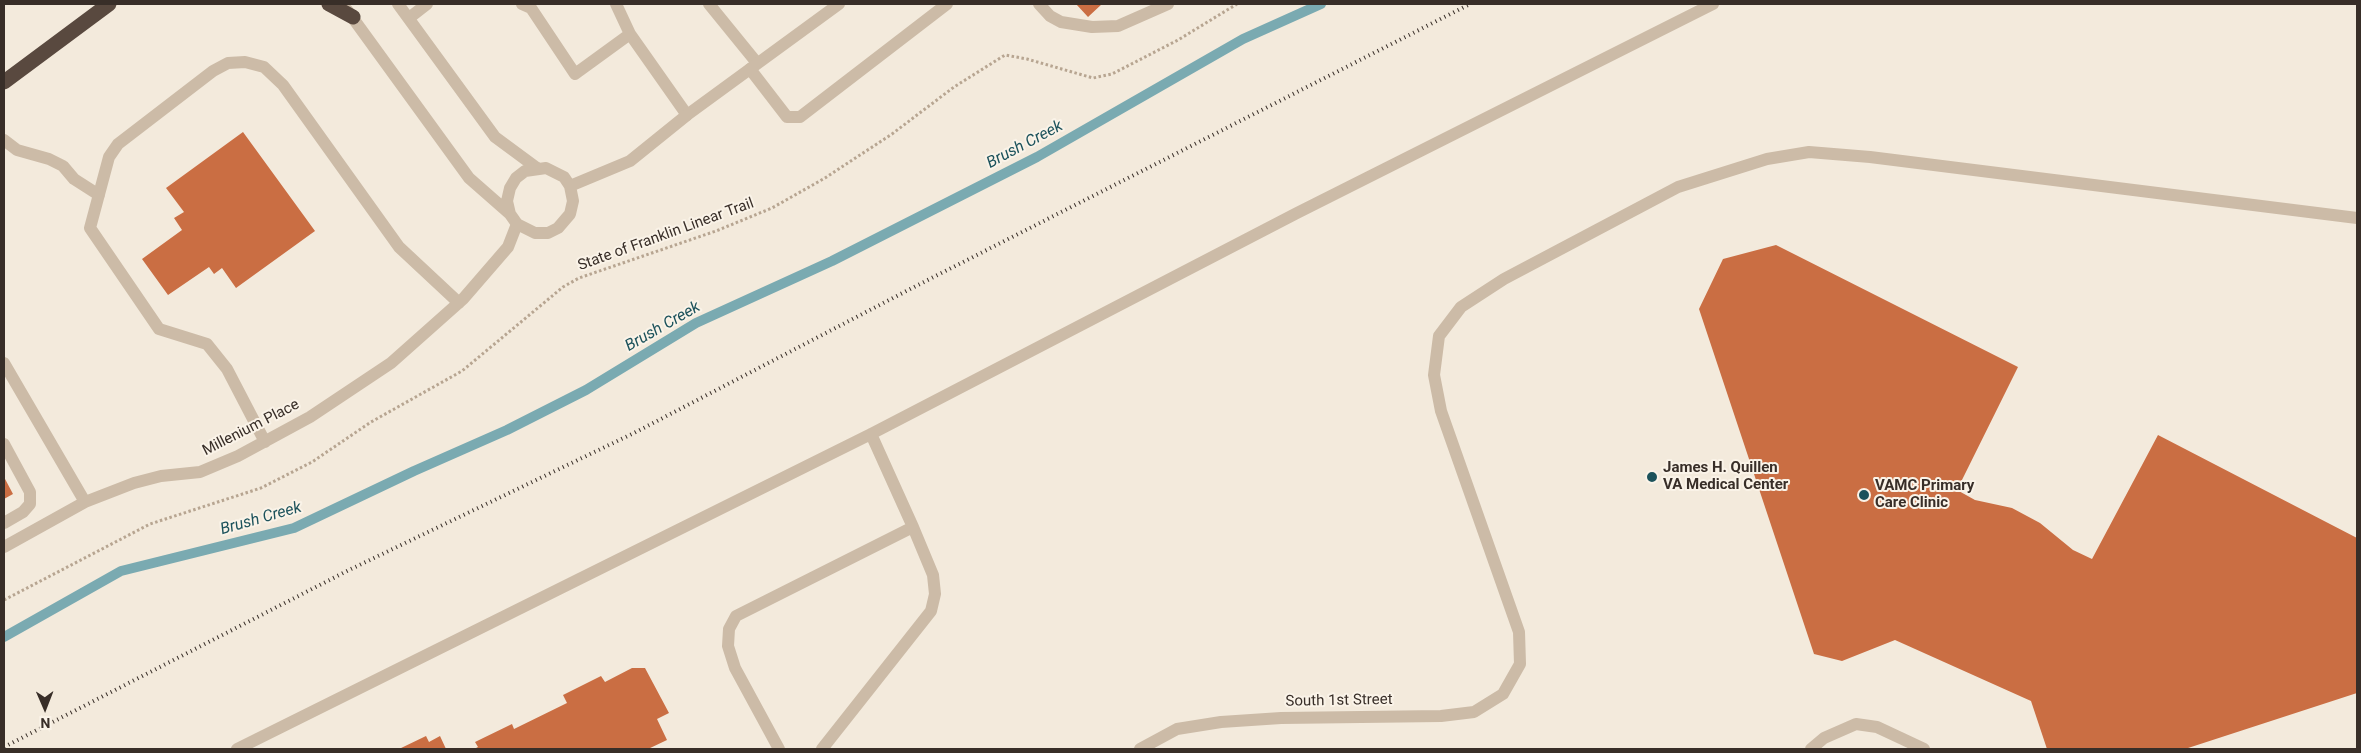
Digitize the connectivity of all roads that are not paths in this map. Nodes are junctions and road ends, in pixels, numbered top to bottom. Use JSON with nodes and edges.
{"nodes":[{"id":1,"x":109,"y":4,"type":"edge"},
{"id":2,"x":329,"y":4,"type":"edge"},
{"id":3,"x":343,"y":4,"type":"edge"},
{"id":4,"x":398,"y":4,"type":"edge"},
{"id":5,"x":427,"y":4,"type":"edge"},
{"id":6,"x":522,"y":4,"type":"edge"},
{"id":7,"x":616,"y":4,"type":"edge"},
{"id":8,"x":709,"y":4,"type":"edge"},
{"id":9,"x":839,"y":4,"type":"edge"},
{"id":10,"x":948,"y":4,"type":"edge"},
{"id":11,"x":1039,"y":4,"type":"edge"},
{"id":12,"x":1168,"y":4,"type":"edge"},
{"id":13,"x":1713,"y":4,"type":"edge"},
{"id":14,"x":353,"y":17,"type":"junction"},
{"id":15,"x":409,"y":18,"type":"junction"},
{"id":16,"x":630,"y":34,"type":"junction"},
{"id":17,"x":753,"y":66,"type":"junction"},
{"id":18,"x":4,"y":82,"type":"edge"},
{"id":19,"x":687,"y":115,"type":"junction"},
{"id":20,"x":4,"y":140,"type":"edge"},
{"id":21,"x":537,"y":168,"type":"junction"},
{"id":22,"x":570,"y":186,"type":"junction"},
{"id":23,"x":100,"y":195,"type":"junction"},
{"id":24,"x":2357,"y":218,"type":"edge"},
{"id":25,"x":514,"y":219,"type":"junction"},
{"id":26,"x":459,"y":303,"type":"junction"},
{"id":27,"x":4,"y":363,"type":"edge"},
{"id":28,"x":871,"y":434,"type":"junction"},
{"id":29,"x":266,"y":442,"type":"junction"},
{"id":30,"x":4,"y":444,"type":"edge"},
{"id":31,"x":85,"y":502,"type":"junction"},
{"id":32,"x":4,"y":523,"type":"edge"},
{"id":33,"x":913,"y":527,"type":"junction"},
{"id":34,"x":4,"y":547,"type":"edge"},
{"id":35,"x":237,"y":749,"type":"edge"},
{"id":36,"x":779,"y":749,"type":"edge"},
{"id":37,"x":822,"y":749,"type":"edge"},
{"id":38,"x":1140,"y":749,"type":"edge"},
{"id":39,"x":1812,"y":749,"type":"edge"},
{"id":40,"x":1924,"y":749,"type":"edge"}],
"edges":[{"from":1,"to":18,"type":"highway"},
{"from":2,"to":14,"type":"highway"},
{"from":3,"to":14,"type":"street"},
{"from":4,"to":15,"type":"street"},
{"from":5,"to":15,"type":"street"},
{"from":6,"to":16,"type":"street"},
{"from":7,"to":16,"type":"street"},
{"from":8,"to":17,"type":"street"},
{"from":9,"to":17,"type":"street"},
{"from":10,"to":17,"type":"street"},
{"from":11,"to":12,"type":"street"},
{"from":13,"to":28,"type":"street"},
{"from":14,"to":25,"type":"street"},
{"from":15,"to":21,"type":"street"},
{"from":16,"to":19,"type":"street"},
{"from":17,"to":19,"type":"street"},
{"from":19,"to":22,"type":"street"},
{"from":20,"to":23,"type":"street"},
{"from":21,"to":22,"type":"street"},
{"from":21,"to":25,"type":"street"},
{"from":22,"to":25,"type":"street"},
{"from":23,"to":26,"type":"street"},
{"from":23,"to":29,"type":"street"},
{"from":24,"to":38,"type":"street","name":"South 1st Street"},
{"from":25,"to":26,"type":"street","name":"Millenium Place"},
{"from":26,"to":29,"type":"street","name":"Millenium Place"},
{"from":27,"to":31,"type":"street"},
{"from":28,"to":33,"type":"street"},
{"from":28,"to":35,"type":"street"},
{"from":29,"to":31,"type":"street","name":"Millenium Place"},
{"from":30,"to":32,"type":"street"},
{"from":31,"to":34,"type":"street","name":"Millenium Place"},
{"from":33,"to":36,"type":"street"},
{"from":33,"to":37,"type":"street"},
{"from":39,"to":40,"type":"street"}]}
